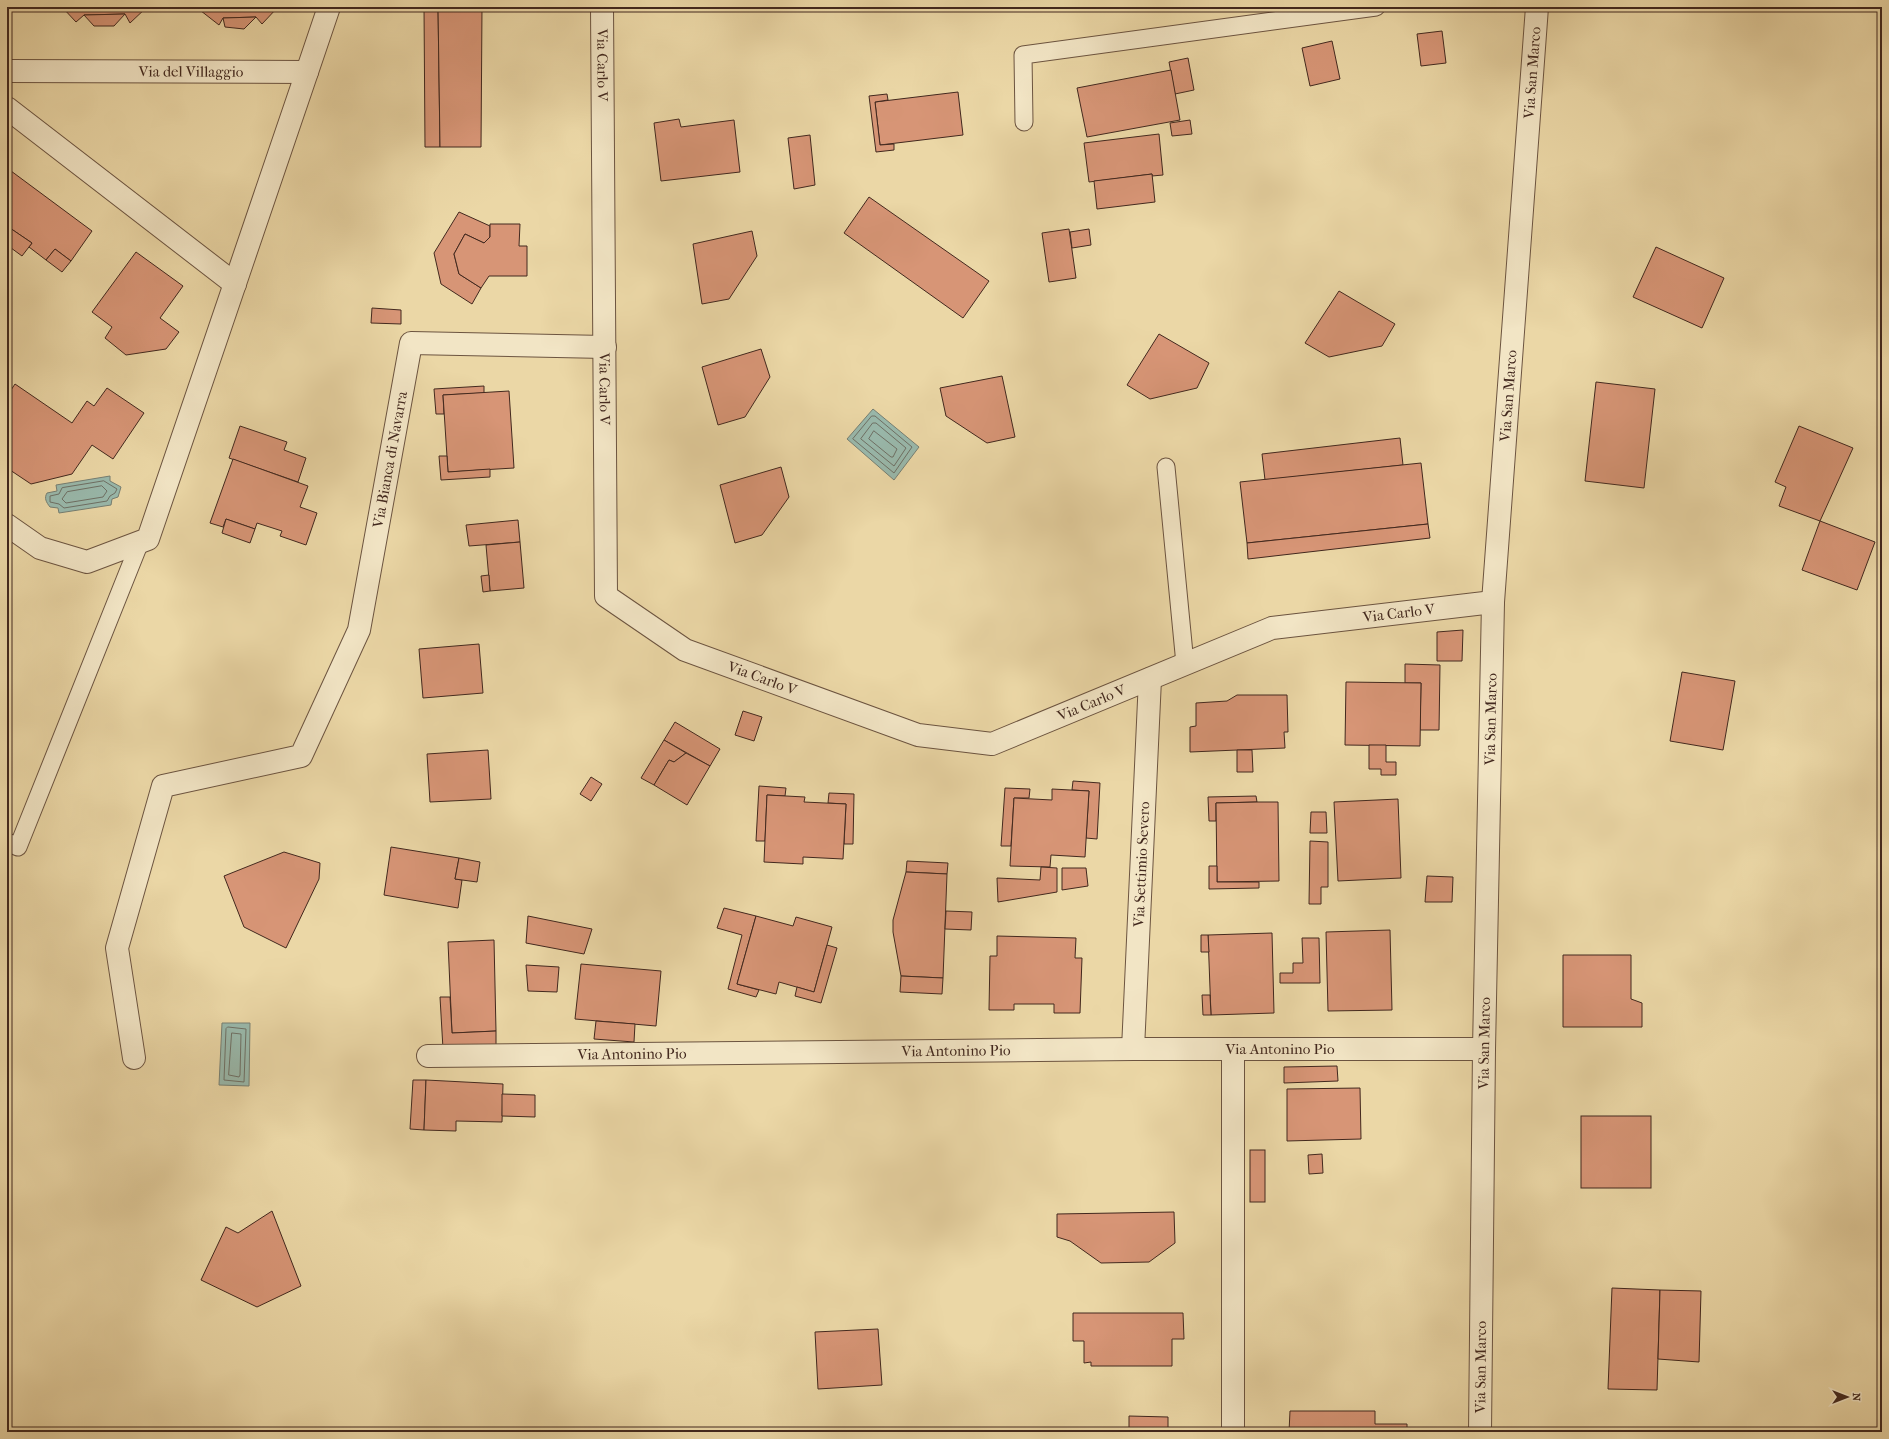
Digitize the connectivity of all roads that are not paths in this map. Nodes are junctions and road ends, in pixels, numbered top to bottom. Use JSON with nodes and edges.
{"nodes":[{"id":1,"x":329,"y":7,"type":"edge"},
{"id":2,"x":602,"y":7,"type":"edge"},
{"id":3,"x":1376,"y":7,"type":"edge"},
{"id":4,"x":1537,"y":7,"type":"edge"},
{"id":5,"x":7,"y":71,"type":"edge"},
{"id":6,"x":307,"y":72,"type":"junction"},
{"id":7,"x":7,"y":108,"type":"edge"},
{"id":8,"x":1024,"y":122,"type":"dead end"},
{"id":9,"x":235,"y":284,"type":"junction"},
{"id":10,"x":604,"y":347,"type":"junction"},
{"id":11,"x":1166,"y":467,"type":"dead end"},
{"id":12,"x":7,"y":525,"type":"edge"},
{"id":13,"x":140,"y":542,"type":"junction"},
{"id":14,"x":1493,"y":602,"type":"junction"},
{"id":15,"x":1185,"y":664,"type":"junction"},
{"id":16,"x":1150,"y":679,"type":"junction"},
{"id":17,"x":7,"y":842,"type":"edge"},
{"id":18,"x":1133,"y":1049,"type":"junction"},
{"id":19,"x":1233,"y":1049,"type":"junction"},
{"id":20,"x":1484,"y":1049,"type":"junction"},
{"id":21,"x":428,"y":1056,"type":"dead end"},
{"id":22,"x":134,"y":1058,"type":"dead end"},
{"id":23,"x":1233,"y":1432,"type":"edge"},
{"id":24,"x":1480,"y":1432,"type":"edge"}],
"edges":[{"from":1,"to":6,"type":"street"},
{"from":2,"to":10,"type":"street","name":"Via Carlo V"},
{"from":3,"to":8,"type":"lane"},
{"from":4,"to":14,"type":"street","name":"Via San Marco"},
{"from":5,"to":6,"type":"street","name":"Via del Villaggio"},
{"from":6,"to":9,"type":"street"},
{"from":7,"to":9,"type":"street"},
{"from":9,"to":13,"type":"street"},
{"from":10,"to":16,"type":"street","name":"Via Carlo V"},
{"from":10,"to":22,"type":"street","name":"Via Bianca di Navarra"},
{"from":11,"to":15,"type":"lane"},
{"from":12,"to":13,"type":"street"},
{"from":13,"to":17,"type":"lane"},
{"from":14,"to":15,"type":"street","name":"Via Carlo V"},
{"from":14,"to":20,"type":"street","name":"Via San Marco"},
{"from":15,"to":16,"type":"street","name":"Via Carlo V"},
{"from":16,"to":18,"type":"street","name":"Via Settimio Severo"},
{"from":18,"to":19,"type":"street","name":"Via Antonino Pio"},
{"from":18,"to":21,"type":"street","name":"Via Antonino Pio"},
{"from":19,"to":20,"type":"street","name":"Via Antonino Pio"},
{"from":19,"to":23,"type":"street"},
{"from":20,"to":24,"type":"street","name":"Via San Marco"}]}
